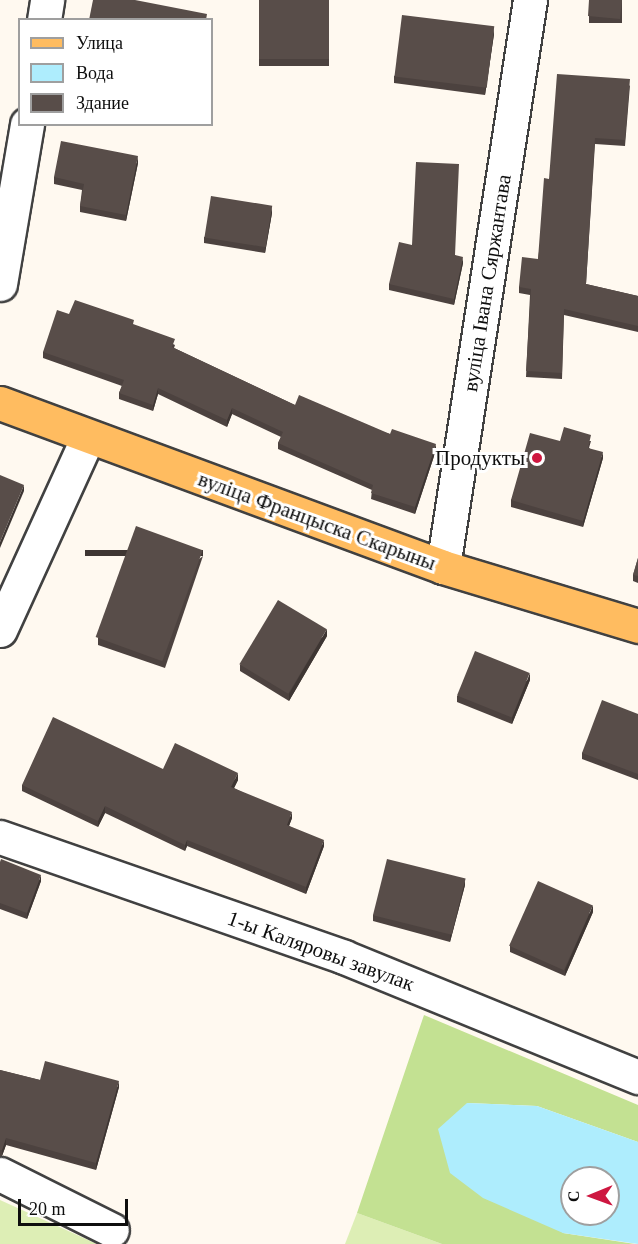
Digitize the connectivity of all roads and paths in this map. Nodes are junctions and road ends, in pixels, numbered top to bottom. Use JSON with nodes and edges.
{"nodes":[{"id":1,"x":47,"y":0,"type":"edge"},
{"id":2,"x":530,"y":0,"type":"edge"},
{"id":3,"x":44,"y":18,"type":"edge"},
{"id":4,"x":27,"y":126,"type":"edge"},
{"id":5,"x":0,"y":284,"type":"edge"},
{"id":6,"x":0,"y":403,"type":"edge"},
{"id":7,"x":88,"y":437,"type":"junction"},
{"id":8,"x":442,"y":567,"type":"junction"},
{"id":9,"x":638,"y":626,"type":"edge"},
{"id":10,"x":0,"y":630,"type":"edge"},
{"id":11,"x":0,"y":837,"type":"edge"},
{"id":12,"x":638,"y":1077,"type":"edge"},
{"id":13,"x":0,"y":1174,"type":"edge"},
{"id":14,"x":112,"y":1230,"type":"dead end"}],
"edges":[{"from":1,"to":3,"type":"street"},
{"from":2,"to":8,"type":"street","name":"вуліца Івана Сяржантава"},
{"from":4,"to":5,"type":"street"},
{"from":6,"to":7,"type":"main road","name":"вуліца Францыска Скарыны"},
{"from":7,"to":8,"type":"main road","name":"вуліца Францыска Скарыны"},
{"from":7,"to":10,"type":"street"},
{"from":8,"to":9,"type":"main road","name":"вуліца Францыска Скарыны"},
{"from":11,"to":12,"type":"street","name":"1-ы Каляровы завулак"},
{"from":13,"to":14,"type":"street"}]}
